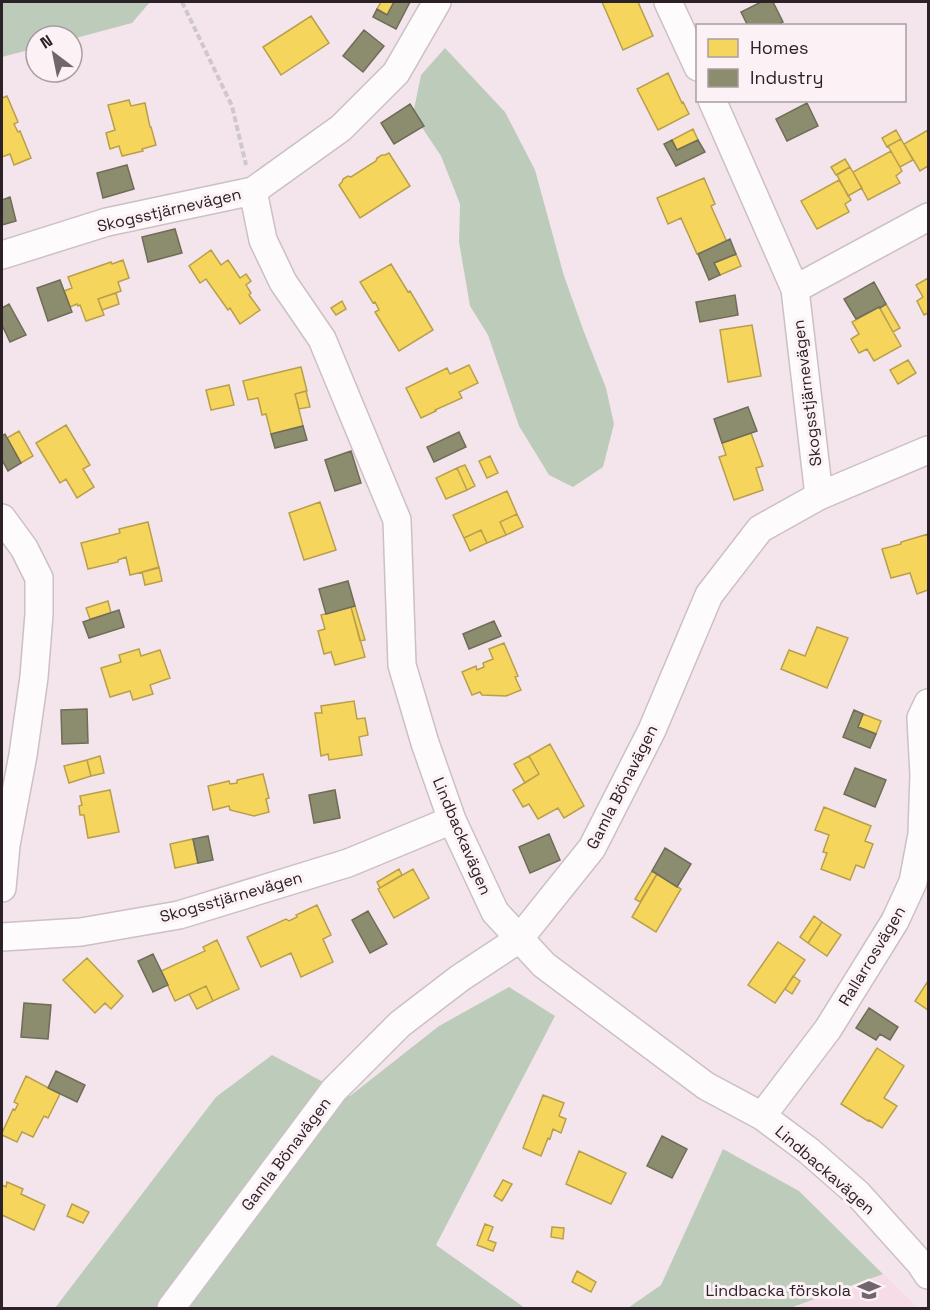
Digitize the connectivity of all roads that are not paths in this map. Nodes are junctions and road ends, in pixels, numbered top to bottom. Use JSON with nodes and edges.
{"nodes":[{"id":1,"x":437,"y":2,"type":"edge"},
{"id":2,"x":668,"y":2,"type":"edge"},
{"id":3,"x":696,"y":63,"type":"edge"},
{"id":4,"x":713,"y":102,"type":"edge"},
{"id":5,"x":253,"y":191,"type":"junction"},
{"id":6,"x":928,"y":217,"type":"edge"},
{"id":7,"x":2,"y":255,"type":"edge"},
{"id":8,"x":795,"y":289,"type":"junction"},
{"id":9,"x":928,"y":450,"type":"edge"},
{"id":10,"x":819,"y":496,"type":"junction"},
{"id":11,"x":2,"y":518,"type":"edge"},
{"id":12,"x":928,"y":703,"type":"edge"},
{"id":13,"x":452,"y":820,"type":"junction"},
{"id":14,"x":2,"y":888,"type":"edge"},
{"id":15,"x":2,"y":937,"type":"edge"},
{"id":16,"x":519,"y":939,"type":"junction"},
{"id":17,"x":762,"y":1116,"type":"junction"},
{"id":18,"x":928,"y":1275,"type":"edge"},
{"id":19,"x":171,"y":1308,"type":"edge"}],
"edges":[{"from":1,"to":5,"type":"street","name":"Skogsstjärnevägen"},
{"from":2,"to":3,"type":"street"},
{"from":4,"to":8,"type":"street","name":"Skogsstjärnevägen"},
{"from":5,"to":7,"type":"street","name":"Skogsstjärnevägen"},
{"from":5,"to":13,"type":"street","name":"Lindbackavägen"},
{"from":6,"to":8,"type":"street"},
{"from":8,"to":10,"type":"street","name":"Skogsstjärnevägen"},
{"from":9,"to":10,"type":"street","name":"Gamla Bönavägen"},
{"from":10,"to":16,"type":"street","name":"Gamla Bönavägen"},
{"from":11,"to":14,"type":"street"},
{"from":12,"to":17,"type":"street","name":"Rallarrosvägen"},
{"from":13,"to":15,"type":"street","name":"Skogsstjärnevägen"},
{"from":13,"to":16,"type":"street","name":"Lindbackavägen"},
{"from":16,"to":17,"type":"street","name":"Lindbackavägen"},
{"from":16,"to":19,"type":"street","name":"Gamla Bönavägen"},
{"from":17,"to":18,"type":"street","name":"Lindbackavägen"}]}
